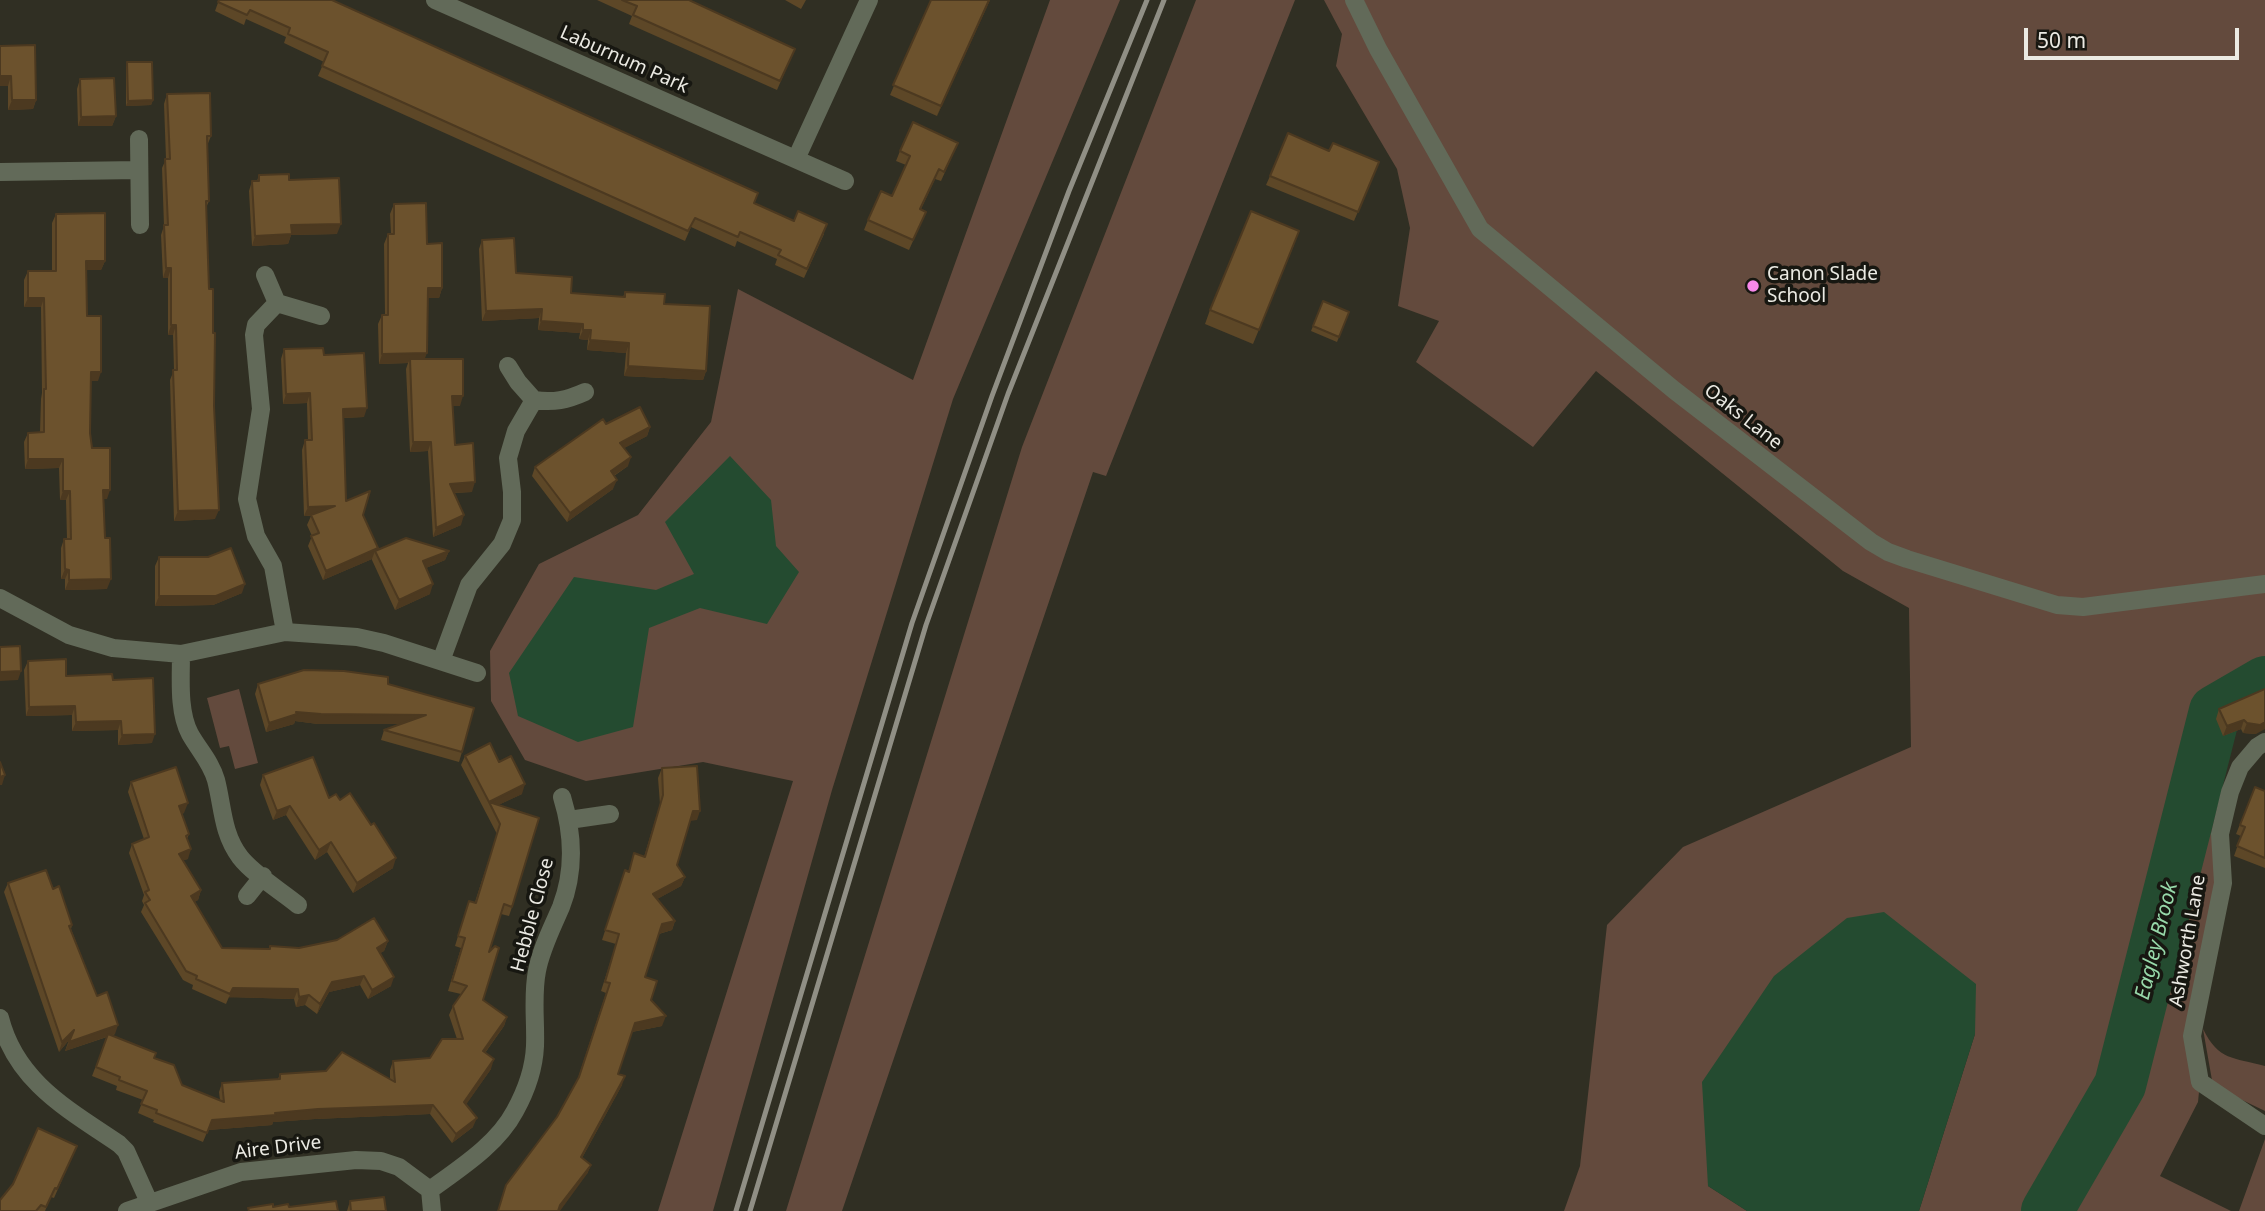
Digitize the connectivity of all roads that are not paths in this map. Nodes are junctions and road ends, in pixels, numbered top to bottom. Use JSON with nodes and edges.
{"nodes":[{"id":1,"x":435,"y":0,"type":"edge"},
{"id":2,"x":869,"y":0,"type":"edge"},
{"id":3,"x":1354,"y":0,"type":"edge"},
{"id":4,"x":139,"y":139,"type":"dead end"},
{"id":5,"x":796,"y":159,"type":"junction"},
{"id":6,"x":139,"y":170,"type":"junction"},
{"id":7,"x":0,"y":172,"type":"edge"},
{"id":8,"x":845,"y":181,"type":"dead end"},
{"id":9,"x":140,"y":225,"type":"dead end"},
{"id":10,"x":265,"y":275,"type":"dead end"},
{"id":11,"x":277,"y":303,"type":"junction"},
{"id":12,"x":321,"y":316,"type":"dead end"},
{"id":13,"x":508,"y":366,"type":"dead end"},
{"id":14,"x":586,"y":392,"type":"dead end"},
{"id":15,"x":534,"y":400,"type":"junction"},
{"id":16,"x":2265,"y":584,"type":"edge"},
{"id":17,"x":0,"y":598,"type":"edge"},
{"id":18,"x":285,"y":632,"type":"junction"},
{"id":19,"x":181,"y":654,"type":"junction"},
{"id":20,"x":441,"y":661,"type":"junction"},
{"id":21,"x":477,"y":673,"type":"dead end"},
{"id":22,"x":2265,"y":742,"type":"edge"},
{"id":23,"x":562,"y":797,"type":"dead end"},
{"id":24,"x":610,"y":814,"type":"dead end"},
{"id":25,"x":569,"y":820,"type":"junction"},
{"id":26,"x":263,"y":876,"type":"junction"},
{"id":27,"x":247,"y":896,"type":"dead end"},
{"id":28,"x":298,"y":905,"type":"dead end"},
{"id":29,"x":0,"y":1018,"type":"edge"},
{"id":30,"x":2265,"y":1126,"type":"edge"},
{"id":31,"x":430,"y":1190,"type":"junction"},
{"id":32,"x":149,"y":1202,"type":"junction"},
{"id":33,"x":127,"y":1211,"type":"edge"},
{"id":34,"x":432,"y":1211,"type":"edge"}],
"edges":[{"from":1,"to":5,"type":"street","name":"Laburnum Park"},
{"from":2,"to":5,"type":"street"},
{"from":3,"to":16,"type":"street","name":"Oaks Lane"},
{"from":4,"to":6,"type":"street"},
{"from":5,"to":8,"type":"street","name":"Laburnum Park"},
{"from":6,"to":7,"type":"street"},
{"from":6,"to":9,"type":"street"},
{"from":10,"to":11,"type":"street"},
{"from":11,"to":12,"type":"street"},
{"from":11,"to":18,"type":"street"},
{"from":13,"to":15,"type":"street"},
{"from":14,"to":15,"type":"street"},
{"from":15,"to":20,"type":"street"},
{"from":17,"to":19,"type":"street"},
{"from":18,"to":19,"type":"street"},
{"from":18,"to":20,"type":"street"},
{"from":19,"to":26,"type":"street"},
{"from":20,"to":21,"type":"street"},
{"from":22,"to":30,"type":"street","name":"Ashworth Lane"},
{"from":23,"to":25,"type":"street","name":"Hebble Close"},
{"from":24,"to":25,"type":"street"},
{"from":25,"to":31,"type":"street","name":"Hebble Close"},
{"from":26,"to":27,"type":"street"},
{"from":26,"to":28,"type":"street"},
{"from":29,"to":32,"type":"street"},
{"from":31,"to":32,"type":"street","name":"Aire Drive"},
{"from":31,"to":34,"type":"street"},
{"from":32,"to":33,"type":"street","name":"Aire Drive"}]}
